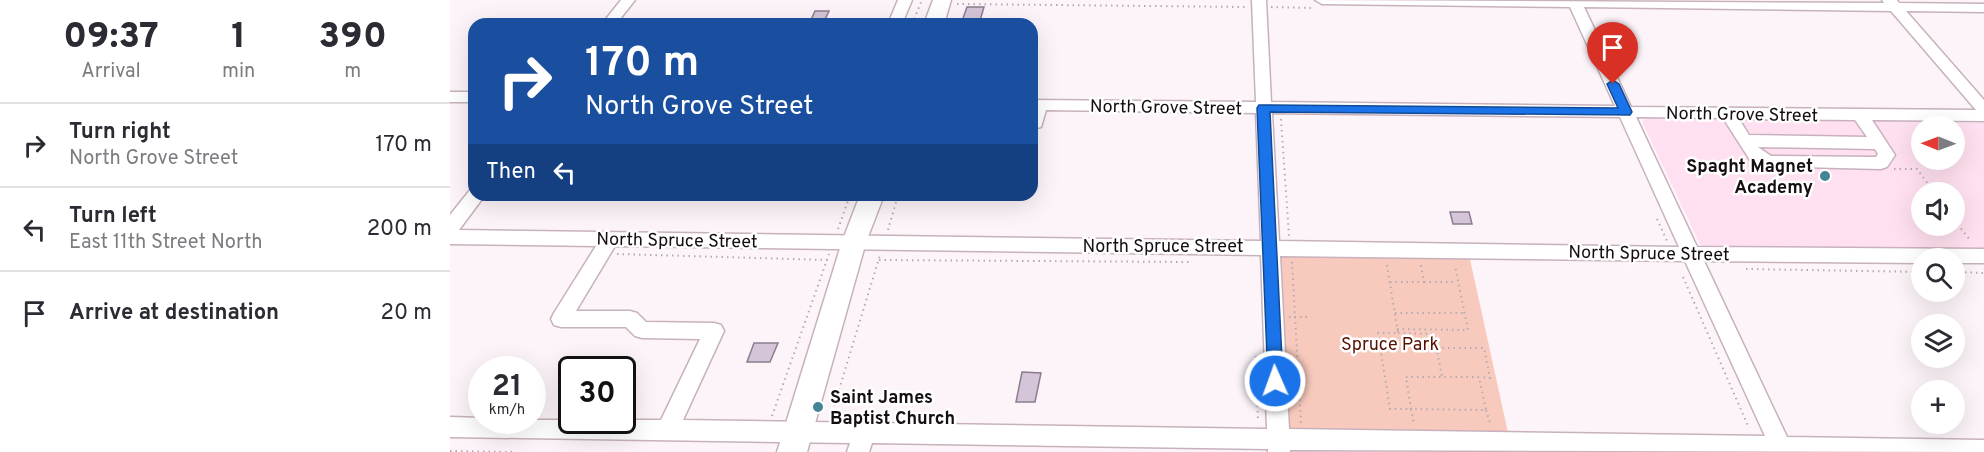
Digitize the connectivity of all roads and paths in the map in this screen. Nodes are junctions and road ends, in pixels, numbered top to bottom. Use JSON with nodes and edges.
{"nodes":[{"id":1,"x":628,"y":0,"type":"edge"},
{"id":2,"x":905,"y":0,"type":"edge"},
{"id":3,"x":922,"y":0,"type":"edge"},
{"id":4,"x":942,"y":0,"type":"edge"},
{"id":5,"x":1259,"y":0,"type":"edge"},
{"id":6,"x":1322,"y":0,"type":"edge"},
{"id":7,"x":1575,"y":1,"type":"edge"},
{"id":8,"x":1892,"y":3,"type":"edge"},
{"id":9,"x":1984,"y":8,"type":"edge"},
{"id":10,"x":614,"y":18,"type":"edge"},
{"id":11,"x":898,"y":18,"type":"edge"},
{"id":12,"x":914,"y":18,"type":"edge"},
{"id":13,"x":936,"y":18,"type":"edge"},
{"id":14,"x":450,"y":97,"type":"edge"},
{"id":15,"x":468,"y":97,"type":"edge"},
{"id":16,"x":1038,"y":105,"type":"edge"},
{"id":17,"x":1263,"y":108,"type":"junction"},
{"id":18,"x":1984,"y":111,"type":"edge"},
{"id":19,"x":1626,"y":112,"type":"junction"},
{"id":20,"x":1728,"y":114,"type":"junction"},
{"id":21,"x":1860,"y":115,"type":"junction"},
{"id":22,"x":1984,"y":116,"type":"edge"},
{"id":23,"x":1281,"y":119,"type":"dead end"},
{"id":24,"x":471,"y":201,"type":"edge"},
{"id":25,"x":849,"y":201,"type":"edge"},
{"id":26,"x":868,"y":201,"type":"edge"},
{"id":27,"x":896,"y":201,"type":"edge"},
{"id":28,"x":1653,"y":210,"type":"dead end"},
{"id":29,"x":450,"y":228,"type":"edge"},
{"id":30,"x":1965,"y":233,"type":"edge"},
{"id":31,"x":450,"y":237,"type":"edge"},
{"id":32,"x":844,"y":242,"type":"junction"},
{"id":33,"x":605,"y":247,"type":"junction"},
{"id":34,"x":1979,"y":251,"type":"edge"},
{"id":35,"x":881,"y":252,"type":"junction"},
{"id":36,"x":1682,"y":254,"type":"junction"},
{"id":37,"x":1270,"y":255,"type":"junction"},
{"id":38,"x":1291,"y":255,"type":"junction"},
{"id":39,"x":827,"y":260,"type":"junction"},
{"id":40,"x":1195,"y":262,"type":"dead end"},
{"id":41,"x":1387,"y":264,"type":"dead end"},
{"id":42,"x":1421,"y":265,"type":"dead end"},
{"id":43,"x":1463,"y":266,"type":"dead end"},
{"id":44,"x":1965,"y":272,"type":"edge"},
{"id":45,"x":1984,"y":273,"type":"edge"},
{"id":46,"x":1390,"y":282,"type":"junction"},
{"id":47,"x":1424,"y":282,"type":"junction"},
{"id":48,"x":1458,"y":282,"type":"junction"},
{"id":49,"x":1395,"y":313,"type":"junction"},
{"id":50,"x":1464,"y":314,"type":"junction"},
{"id":51,"x":1286,"y":317,"type":"dead end"},
{"id":52,"x":1295,"y":317,"type":"junction"},
{"id":53,"x":1310,"y":317,"type":"dead end"},
{"id":54,"x":1397,"y":331,"type":"junction"},
{"id":55,"x":1437,"y":348,"type":"junction"},
{"id":56,"x":1442,"y":377,"type":"junction"},
{"id":57,"x":1479,"y":377,"type":"junction"},
{"id":58,"x":1412,"y":409,"type":"junction"},
{"id":59,"x":1486,"y":410,"type":"junction"},
{"id":60,"x":1414,"y":425,"type":"dead end"},
{"id":61,"x":1491,"y":426,"type":"dead end"},
{"id":62,"x":450,"y":427,"type":"edge"},
{"id":63,"x":668,"y":429,"type":"junction"},
{"id":64,"x":1302,"y":429,"type":"dead end"},
{"id":65,"x":766,"y":431,"type":"junction"},
{"id":66,"x":828,"y":432,"type":"junction"},
{"id":67,"x":1753,"y":435,"type":"dead end"},
{"id":68,"x":796,"y":442,"type":"edge"},
{"id":69,"x":861,"y":442,"type":"edge"},
{"id":70,"x":1278,"y":445,"type":"edge"},
{"id":71,"x":1782,"y":449,"type":"edge"},
{"id":72,"x":1984,"y":450,"type":"edge"},
{"id":73,"x":450,"y":451,"type":"edge"},
{"id":74,"x":512,"y":452,"type":"edge"}],
"edges":[{"from":1,"to":10,"type":"street"},
{"from":2,"to":11,"type":"street"},
{"from":3,"to":12,"type":"path"},
{"from":4,"to":13,"type":"main road"},
{"from":5,"to":17,"type":"street"},
{"from":6,"to":7,"type":"street"},
{"from":7,"to":8,"type":"street"},
{"from":7,"to":19,"type":"street"},
{"from":8,"to":9,"type":"street"},
{"from":8,"to":18,"type":"street"},
{"from":14,"to":15,"type":"street"},
{"from":16,"to":17,"type":"street","name":"North Grove Street"},
{"from":17,"to":19,"type":"street","name":"North Grove Street"},
{"from":17,"to":37,"type":"street"},
{"from":19,"to":20,"type":"street","name":"North Grove Street"},
{"from":19,"to":36,"type":"street"},
{"from":20,"to":21,"type":"street","name":"North Grove Street"},
{"from":20,"to":21,"type":"street"},
{"from":21,"to":22,"type":"street","name":"North Grove Street"},
{"from":23,"to":38,"type":"path"},
{"from":24,"to":29,"type":"street"},
{"from":25,"to":32,"type":"path"},
{"from":26,"to":32,"type":"main road"},
{"from":27,"to":35,"type":"path"},
{"from":28,"to":36,"type":"path"},
{"from":30,"to":34,"type":"path"},
{"from":31,"to":33,"type":"street","name":"North Spruce Street"},
{"from":32,"to":33,"type":"street","name":"North Spruce Street"},
{"from":32,"to":35,"type":"street","name":"North Spruce Street"},
{"from":32,"to":39,"type":"path"},
{"from":32,"to":68,"type":"main road"},
{"from":33,"to":39,"type":"path"},
{"from":33,"to":63,"type":"street"},
{"from":34,"to":36,"type":"street","name":"North Spruce Street"},
{"from":35,"to":37,"type":"street","name":"North Spruce Street"},
{"from":35,"to":40,"type":"path"},
{"from":35,"to":66,"type":"path"},
{"from":36,"to":38,"type":"street","name":"North Spruce Street"},
{"from":36,"to":67,"type":"path"},
{"from":36,"to":71,"type":"street"},
{"from":37,"to":38,"type":"street","name":"North Spruce Street"},
{"from":37,"to":38,"type":"path"},
{"from":37,"to":70,"type":"street"},
{"from":38,"to":52,"type":"path"},
{"from":39,"to":65,"type":"path"},
{"from":41,"to":46,"type":"path"},
{"from":42,"to":47,"type":"path"},
{"from":43,"to":48,"type":"path"},
{"from":44,"to":45,"type":"path"},
{"from":46,"to":47,"type":"path"},
{"from":46,"to":49,"type":"path"},
{"from":47,"to":48,"type":"path"},
{"from":48,"to":50,"type":"path"},
{"from":49,"to":50,"type":"path"},
{"from":49,"to":54,"type":"path"},
{"from":50,"to":54,"type":"path"},
{"from":51,"to":52,"type":"path"},
{"from":52,"to":53,"type":"path"},
{"from":52,"to":64,"type":"path"},
{"from":54,"to":55,"type":"path"},
{"from":54,"to":58,"type":"path"},
{"from":55,"to":56,"type":"path"},
{"from":55,"to":57,"type":"path"},
{"from":56,"to":57,"type":"path"},
{"from":56,"to":58,"type":"path"},
{"from":57,"to":59,"type":"path"},
{"from":58,"to":59,"type":"path"},
{"from":58,"to":60,"type":"path"},
{"from":59,"to":61,"type":"path"},
{"from":62,"to":63,"type":"street"},
{"from":63,"to":65,"type":"street"},
{"from":65,"to":68,"type":"street"},
{"from":66,"to":68,"type":"street"},
{"from":66,"to":69,"type":"street"},
{"from":69,"to":70,"type":"street"},
{"from":70,"to":71,"type":"street"},
{"from":71,"to":72,"type":"street"},
{"from":73,"to":74,"type":"path"}]}
